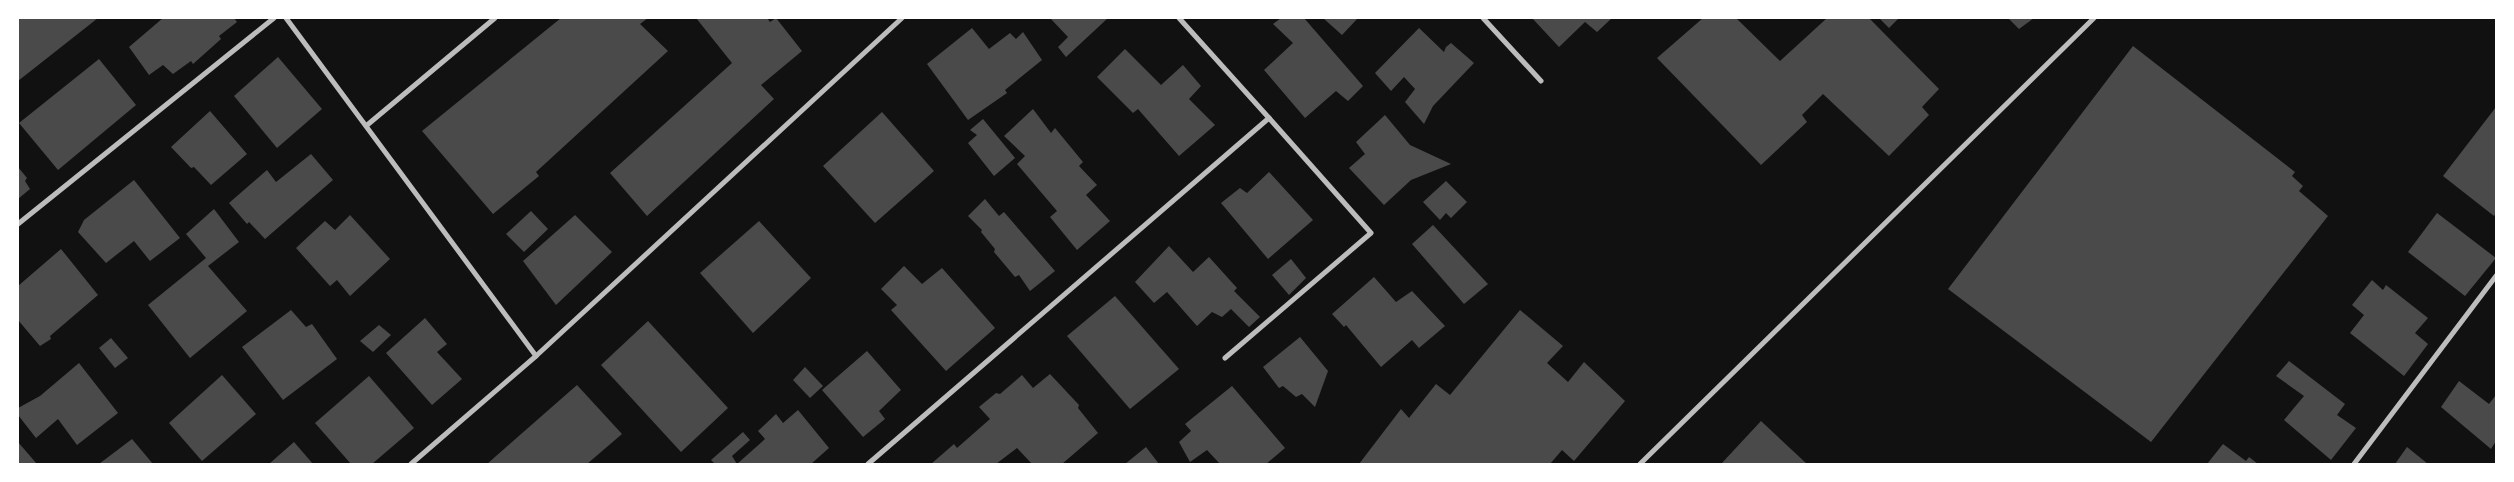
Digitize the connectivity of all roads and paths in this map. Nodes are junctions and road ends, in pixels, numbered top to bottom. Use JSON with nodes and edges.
{"nodes":[{"id":1,"x":274,"y":18,"type":"edge"},
{"id":2,"x":286,"y":18,"type":"edge"},
{"id":3,"x":495,"y":18,"type":"edge"},
{"id":4,"x":902,"y":18,"type":"edge"},
{"id":5,"x":1179,"y":18,"type":"edge"},
{"id":6,"x":1483,"y":18,"type":"edge"},
{"id":7,"x":2094,"y":18,"type":"edge"},
{"id":8,"x":1541,"y":81,"type":"dead end"},
{"id":9,"x":1269,"y":118,"type":"junction"},
{"id":10,"x":366,"y":126,"type":"junction"},
{"id":11,"x":18,"y":224,"type":"edge"},
{"id":12,"x":2496,"y":276,"type":"edge"},
{"id":13,"x":536,"y":356,"type":"junction"},
{"id":14,"x":1225,"y":358,"type":"dead end"},
{"id":15,"x":411,"y":464,"type":"edge"},
{"id":16,"x":868,"y":464,"type":"edge"},
{"id":17,"x":1640,"y":464,"type":"edge"},
{"id":18,"x":2354,"y":464,"type":"edge"}],
"edges":[{"from":1,"to":11,"type":"street"},
{"from":2,"to":10,"type":"street"},
{"from":3,"to":10,"type":"street"},
{"from":4,"to":13,"type":"street"},
{"from":5,"to":9,"type":"street"},
{"from":6,"to":8,"type":"street"},
{"from":7,"to":17,"type":"street"},
{"from":9,"to":14,"type":"street"},
{"from":9,"to":16,"type":"street"},
{"from":10,"to":13,"type":"street"},
{"from":12,"to":18,"type":"street"},
{"from":13,"to":15,"type":"street"}]}
